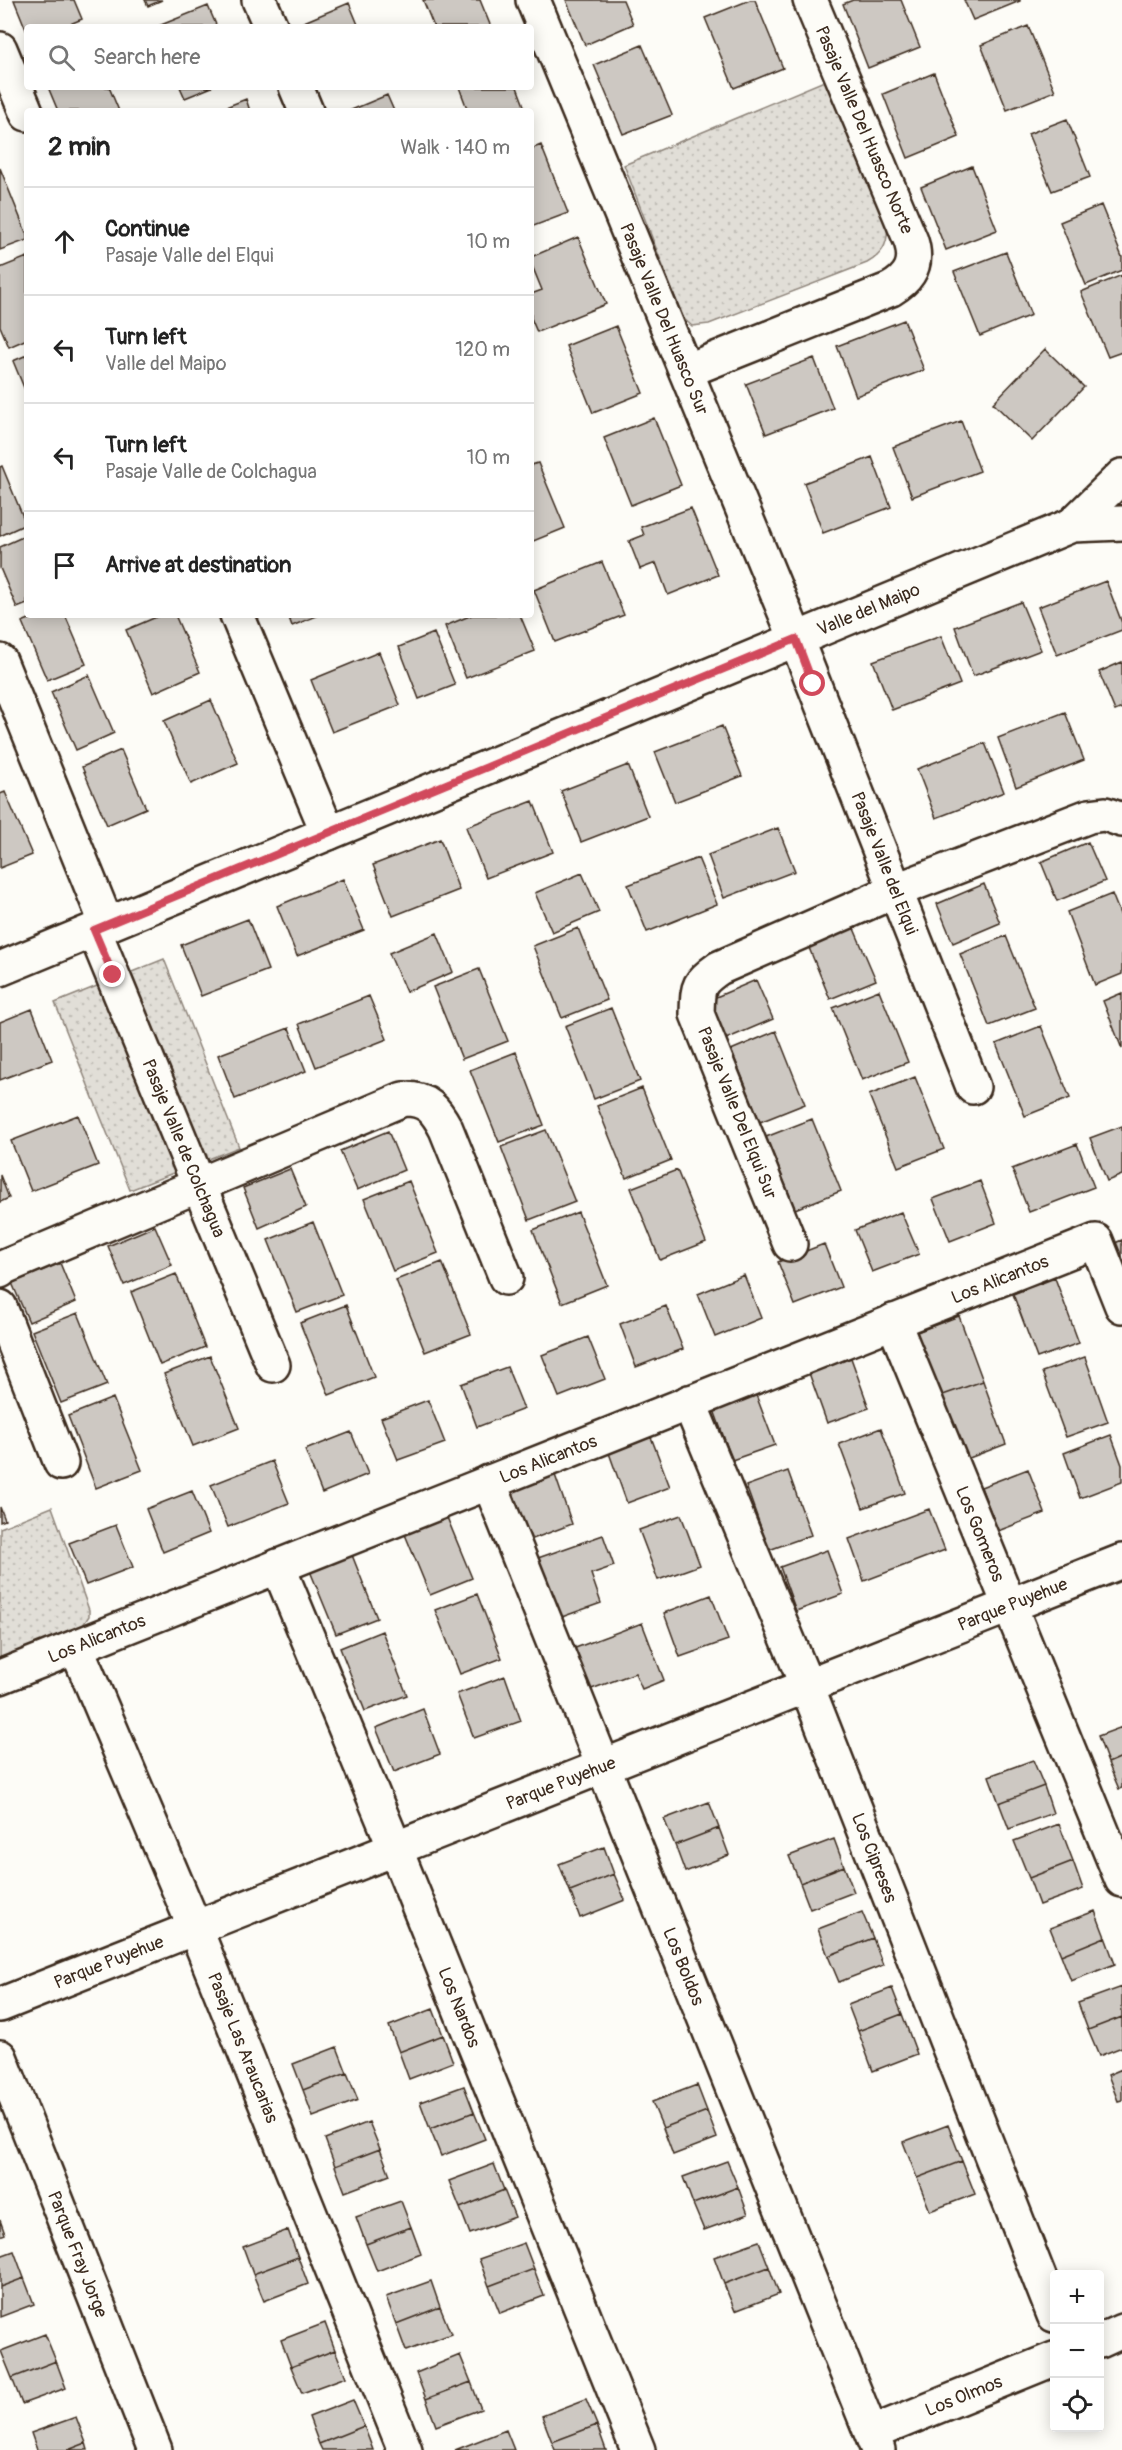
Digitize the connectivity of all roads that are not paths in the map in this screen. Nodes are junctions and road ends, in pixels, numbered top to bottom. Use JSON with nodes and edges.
{"nodes":[{"id":1,"x":259,"y":0,"type":"edge"},
{"id":2,"x":533,"y":0,"type":"edge"},
{"id":3,"x":810,"y":0,"type":"edge"},
{"id":4,"x":270,"y":24,"type":"edge"},
{"id":5,"x":0,"y":49,"type":"edge"},
{"id":6,"x":297,"y":90,"type":"edge"},
{"id":7,"x":25,"y":108,"type":"edge"},
{"id":8,"x":305,"y":108,"type":"edge"},
{"id":9,"x":686,"y":371,"type":"junction"},
{"id":10,"x":1122,"y":476,"type":"edge"},
{"id":11,"x":1122,"y":523,"type":"edge"},
{"id":12,"x":1072,"y":525,"type":"junction"},
{"id":13,"x":238,"y":618,"type":"edge"},
{"id":14,"x":796,"y":639,"type":"junction"},
{"id":15,"x":0,"y":661,"type":"edge"},
{"id":16,"x":1122,"y":820,"type":"edge"},
{"id":17,"x":328,"y":833,"type":"junction"},
{"id":18,"x":897,"y":890,"type":"junction"},
{"id":19,"x":100,"y":927,"type":"junction"},
{"id":20,"x":0,"y":969,"type":"edge"},
{"id":21,"x":973,"y":1087,"type":"dead end"},
{"id":22,"x":199,"y":1186,"type":"junction"},
{"id":23,"x":790,"y":1244,"type":"dead end"},
{"id":24,"x":0,"y":1270,"type":"edge"},
{"id":25,"x":506,"y":1278,"type":"dead end"},
{"id":26,"x":1122,"y":1306,"type":"edge"},
{"id":27,"x":0,"y":1307,"type":"edge"},
{"id":28,"x":893,"y":1321,"type":"junction"},
{"id":29,"x":273,"y":1365,"type":"dead end"},
{"id":30,"x":689,"y":1402,"type":"junction"},
{"id":31,"x":62,"y":1463,"type":"dead end"},
{"id":32,"x":489,"y":1482,"type":"junction"},
{"id":33,"x":1122,"y":1561,"type":"edge"},
{"id":34,"x":278,"y":1566,"type":"junction"},
{"id":35,"x":1010,"y":1606,"type":"junction"},
{"id":36,"x":76,"y":1647,"type":"junction"},
{"id":37,"x":0,"y":1677,"type":"edge"},
{"id":38,"x":807,"y":1686,"type":"junction"},
{"id":39,"x":604,"y":1766,"type":"junction"},
{"id":40,"x":395,"y":1848,"type":"junction"},
{"id":41,"x":1122,"y":1880,"type":"edge"},
{"id":42,"x":195,"y":1928,"type":"junction"},
{"id":43,"x":0,"y":2005,"type":"edge"},
{"id":44,"x":0,"y":2057,"type":"edge"},
{"id":45,"x":1050,"y":2304,"type":"edge"},
{"id":46,"x":1122,"y":2331,"type":"edge"},
{"id":47,"x":1104,"y":2338,"type":"edge"},
{"id":48,"x":1050,"y":2361,"type":"edge"},
{"id":49,"x":875,"y":2442,"type":"edge"},
{"id":50,"x":155,"y":2450,"type":"edge"},
{"id":51,"x":405,"y":2450,"type":"edge"},
{"id":52,"x":638,"y":2450,"type":"edge"}],
"edges":[{"from":1,"to":4,"type":"street"},
{"from":2,"to":9,"type":"street","name":"Pasaje Valle Del Huasco Sur"},
{"from":3,"to":9,"type":"street","name":"Pasaje Valle Del Huasco Norte"},
{"from":5,"to":7,"type":"street"},
{"from":6,"to":8,"type":"street"},
{"from":9,"to":14,"type":"street","name":"Pasaje Valle Del Huasco Sur"},
{"from":10,"to":12,"type":"street","name":"Valle del Maipo"},
{"from":11,"to":12,"type":"street","name":"Valle del Maipo"},
{"from":12,"to":14,"type":"street","name":"Valle del Maipo"},
{"from":13,"to":17,"type":"street"},
{"from":14,"to":17,"type":"street","name":"Valle del Maipo"},
{"from":14,"to":18,"type":"street","name":"Pasaje Valle del Elqui"},
{"from":15,"to":19,"type":"street","name":"Pasaje Valle de Colchagua"},
{"from":16,"to":18,"type":"street","name":"Pasaje Valle Del Elqui Sur"},
{"from":17,"to":19,"type":"street","name":"Valle del Maipo"},
{"from":18,"to":21,"type":"street","name":"Pasaje Valle del Elqui"},
{"from":18,"to":23,"type":"street","name":"Pasaje Valle Del Elqui Sur"},
{"from":19,"to":20,"type":"street","name":"Valle del Maipo"},
{"from":19,"to":22,"type":"street","name":"Pasaje Valle de Colchagua"},
{"from":22,"to":24,"type":"street"},
{"from":22,"to":25,"type":"street"},
{"from":22,"to":29,"type":"street","name":"Pasaje Valle de Colchagua"},
{"from":26,"to":28,"type":"street","name":"Los Alicantos"},
{"from":27,"to":31,"type":"street"},
{"from":28,"to":30,"type":"street","name":"Los Alicantos"},
{"from":28,"to":35,"type":"street","name":"Los Gomeros"},
{"from":30,"to":32,"type":"street","name":"Los Alicantos"},
{"from":30,"to":38,"type":"street","name":"Los Cipreses"},
{"from":32,"to":34,"type":"street","name":"Los Alicantos"},
{"from":32,"to":39,"type":"street","name":"Los Boldos"},
{"from":33,"to":35,"type":"street","name":"Parque Puyehue"},
{"from":34,"to":36,"type":"street","name":"Los Alicantos"},
{"from":34,"to":40,"type":"street","name":"Los Nardos"},
{"from":35,"to":38,"type":"street","name":"Parque Puyehue"},
{"from":35,"to":41,"type":"street","name":"Los Gomeros"},
{"from":36,"to":37,"type":"street","name":"Los Alicantos"},
{"from":36,"to":42,"type":"street","name":"Pasaje Las Araucarias"},
{"from":38,"to":39,"type":"street","name":"Parque Puyehue"},
{"from":38,"to":45,"type":"street","name":"Los Cipreses"},
{"from":39,"to":40,"type":"street","name":"Parque Puyehue"},
{"from":39,"to":49,"type":"street","name":"Los Boldos"},
{"from":40,"to":42,"type":"street","name":"Parque Puyehue"},
{"from":40,"to":52,"type":"street","name":"Los Nardos"},
{"from":42,"to":43,"type":"street","name":"Parque Puyehue"},
{"from":42,"to":51,"type":"street","name":"Pasaje Las Araucarias"},
{"from":44,"to":50,"type":"street","name":"Parque Fray Jorge"},
{"from":46,"to":47,"type":"street"},
{"from":48,"to":49,"type":"street","name":"Los Olmos"}]}
